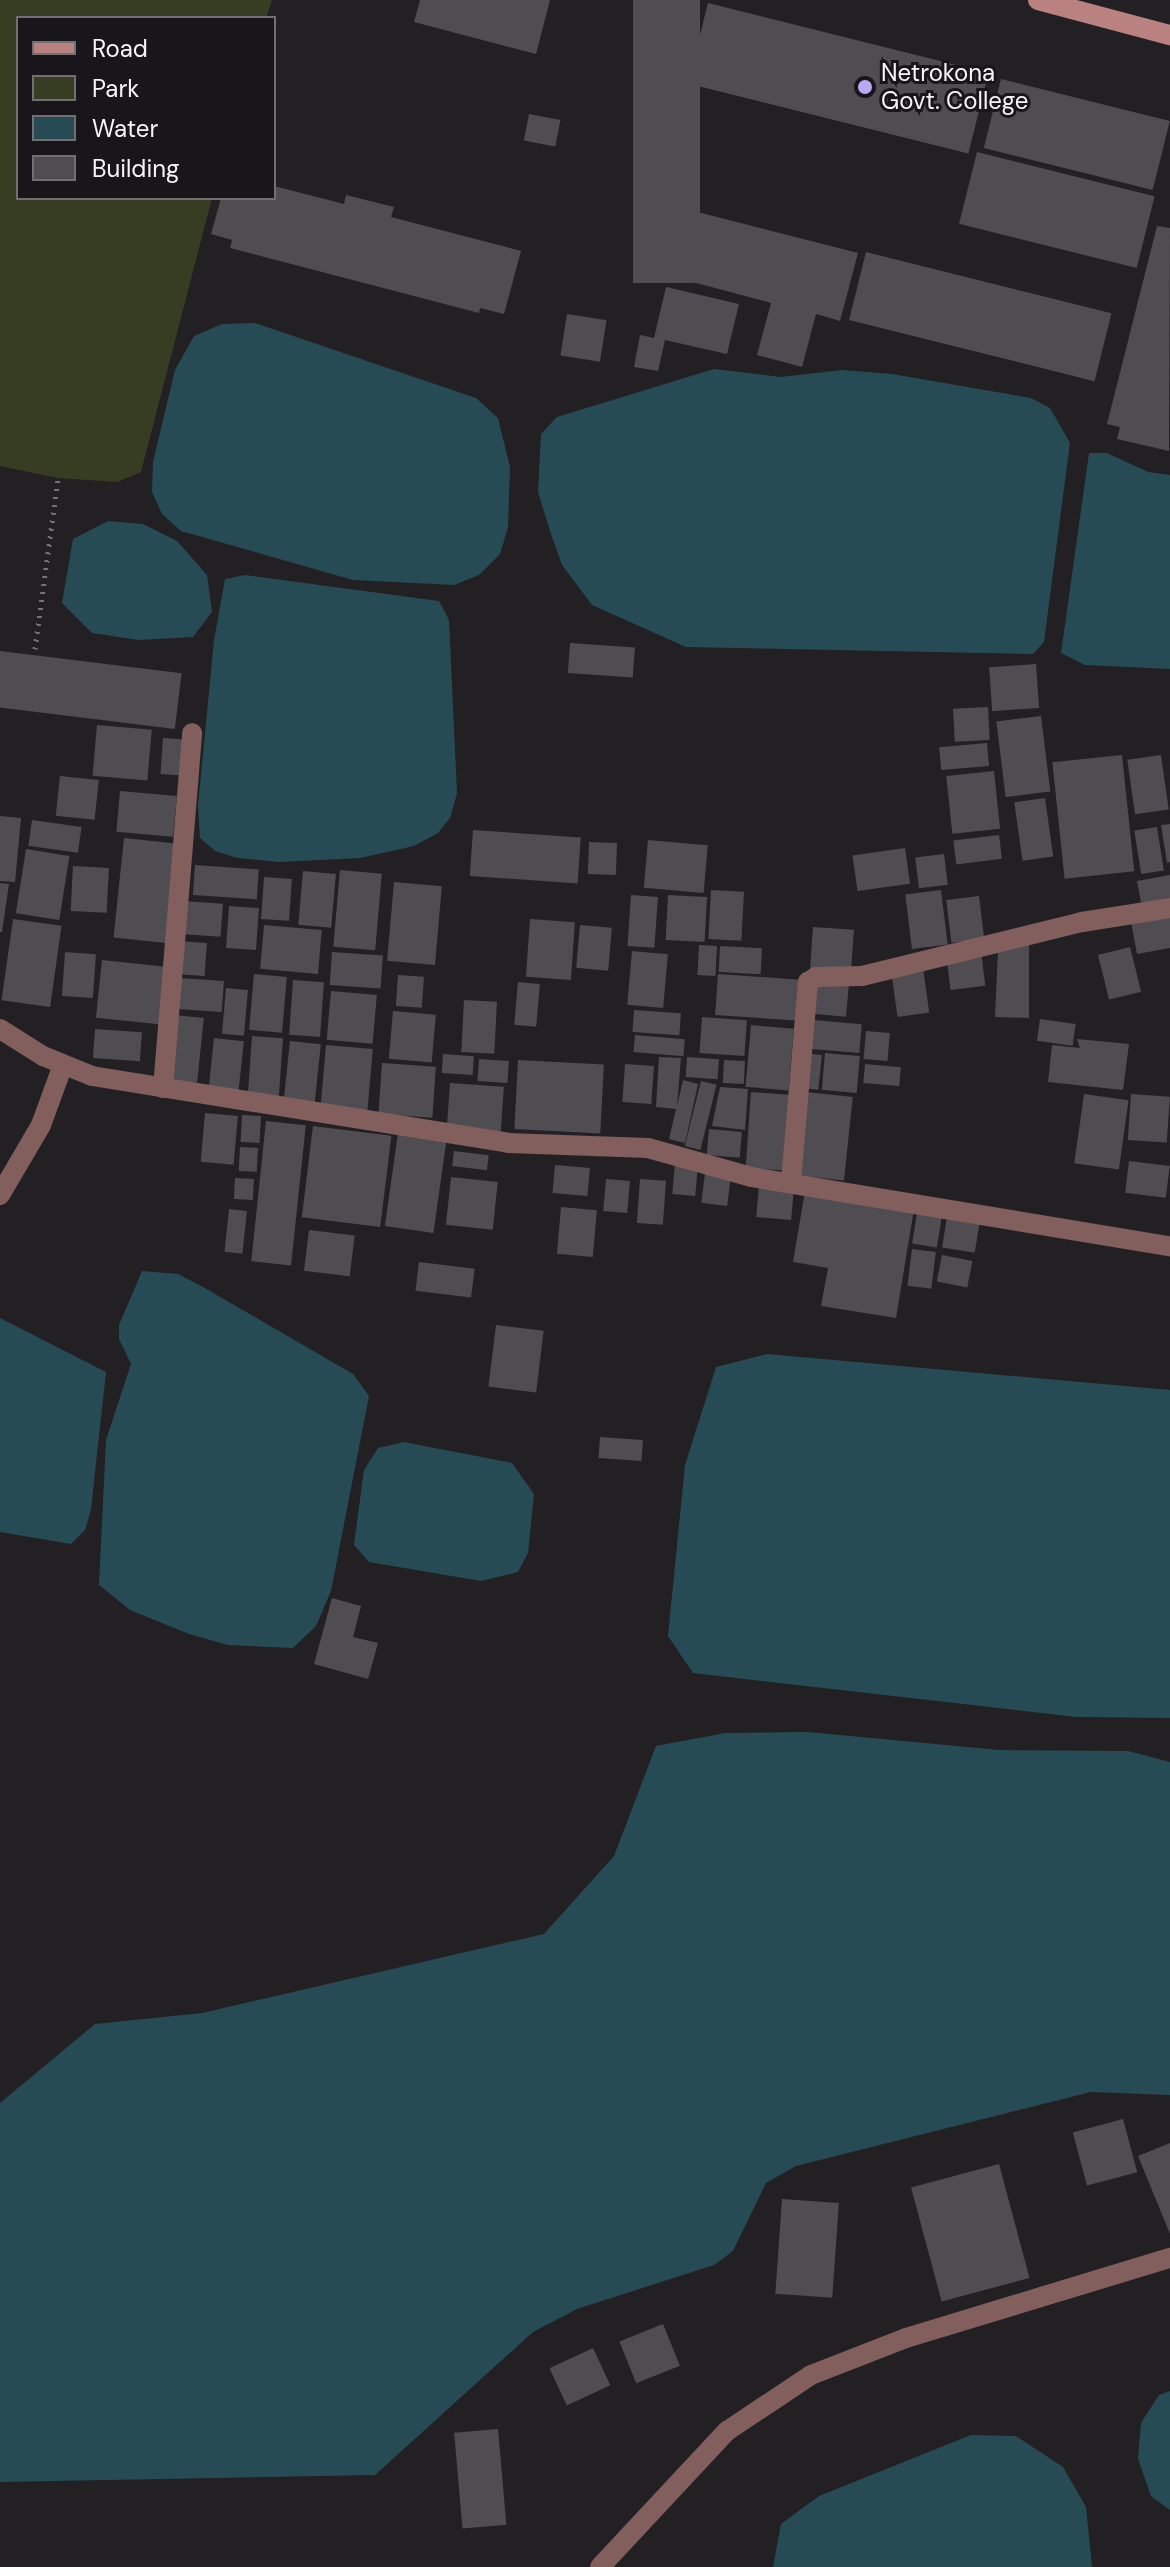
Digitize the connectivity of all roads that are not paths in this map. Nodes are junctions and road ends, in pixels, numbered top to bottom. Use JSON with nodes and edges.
{"nodes":[{"id":1,"x":1038,"y":0,"type":"edge"},
{"id":2,"x":1170,"y":35,"type":"edge"},
{"id":3,"x":192,"y":733,"type":"dead end"},
{"id":4,"x":1170,"y":908,"type":"edge"},
{"id":5,"x":0,"y":1029,"type":"edge"},
{"id":6,"x":63,"y":1065,"type":"junction"},
{"id":7,"x":163,"y":1088,"type":"junction"},
{"id":8,"x":791,"y":1181,"type":"junction"},
{"id":9,"x":0,"y":1195,"type":"edge"},
{"id":10,"x":1170,"y":1246,"type":"edge"},
{"id":11,"x":1170,"y":2258,"type":"edge"},
{"id":12,"x":600,"y":2567,"type":"edge"}],
"edges":[{"from":1,"to":2,"type":"main road"},
{"from":3,"to":7,"type":"street"},
{"from":4,"to":8,"type":"street"},
{"from":5,"to":6,"type":"street"},
{"from":6,"to":7,"type":"street"},
{"from":6,"to":9,"type":"street"},
{"from":7,"to":8,"type":"street"},
{"from":8,"to":10,"type":"street"},
{"from":11,"to":12,"type":"street"}]}
